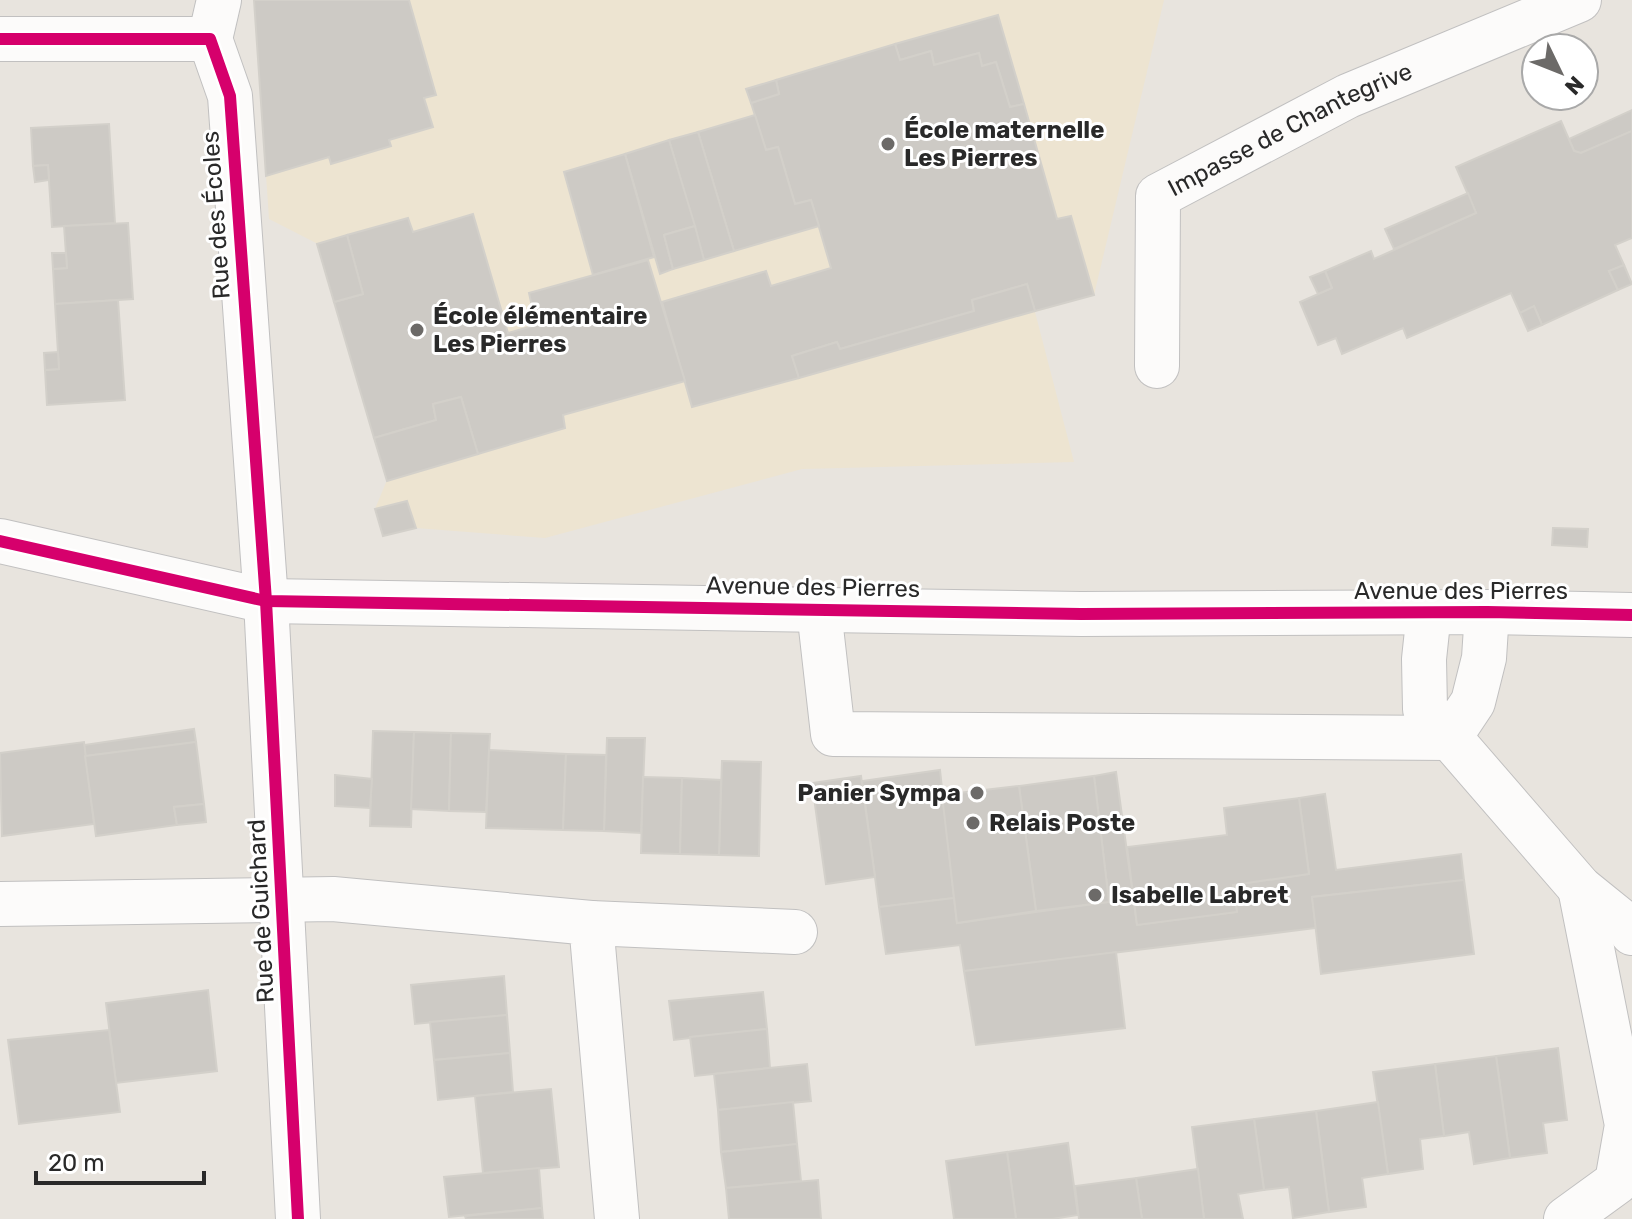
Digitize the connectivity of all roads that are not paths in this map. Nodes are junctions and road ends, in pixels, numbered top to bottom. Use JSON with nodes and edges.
{"nodes":[{"id":1,"x":1579,"y":0,"type":"edge"},
{"id":2,"x":214,"y":20,"type":"edge"},
{"id":3,"x":0,"y":39,"type":"edge"},
{"id":4,"x":1157,"y":366,"type":"dead end"},
{"id":5,"x":0,"y":541,"type":"edge"},
{"id":6,"x":266,"y":601,"type":"junction"},
{"id":7,"x":819,"y":610,"type":"junction"},
{"id":8,"x":1429,"y":612,"type":"junction"},
{"id":9,"x":1487,"y":612,"type":"junction"},
{"id":10,"x":1632,"y":615,"type":"edge"},
{"id":11,"x":1449,"y":738,"type":"junction"},
{"id":12,"x":1580,"y":888,"type":"junction"},
{"id":13,"x":283,"y":901,"type":"junction"},
{"id":14,"x":0,"y":904,"type":"edge"},
{"id":15,"x":591,"y":923,"type":"junction"},
{"id":16,"x":795,"y":932,"type":"dead end"},
{"id":17,"x":1632,"y":933,"type":"edge"},
{"id":18,"x":298,"y":1219,"type":"edge"},
{"id":19,"x":617,"y":1219,"type":"edge"},
{"id":20,"x":1566,"y":1219,"type":"edge"}],
"edges":[{"from":1,"to":4,"type":"street","name":"Impasse de Chantegrive"},
{"from":2,"to":3,"type":"street","name":"Rue des Écoles"},
{"from":2,"to":6,"type":"street","name":"Rue des Écoles"},
{"from":5,"to":6,"type":"street","name":"Avenue des Pierres"},
{"from":6,"to":7,"type":"street","name":"Avenue des Pierres"},
{"from":6,"to":13,"type":"street","name":"Rue de Guichard"},
{"from":7,"to":8,"type":"street","name":"Avenue des Pierres"},
{"from":7,"to":11,"type":"street","name":"Avenue des Pierres"},
{"from":8,"to":9,"type":"street","name":"Avenue des Pierres"},
{"from":8,"to":11,"type":"street"},
{"from":9,"to":10,"type":"street","name":"Avenue des Pierres"},
{"from":9,"to":11,"type":"street"},
{"from":11,"to":12,"type":"street"},
{"from":12,"to":17,"type":"street"},
{"from":12,"to":20,"type":"street"},
{"from":13,"to":14,"type":"street"},
{"from":13,"to":15,"type":"street"},
{"from":13,"to":18,"type":"street","name":"Rue de Guichard"},
{"from":15,"to":16,"type":"street"},
{"from":15,"to":19,"type":"street"}]}
